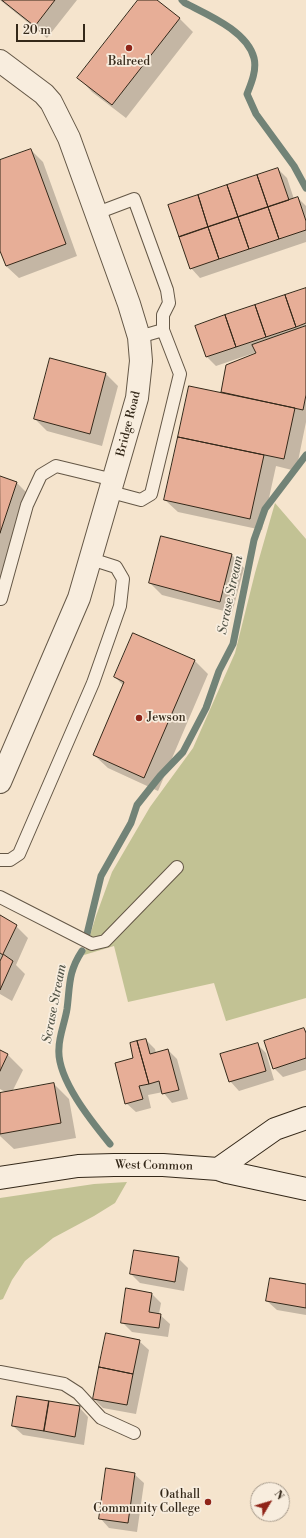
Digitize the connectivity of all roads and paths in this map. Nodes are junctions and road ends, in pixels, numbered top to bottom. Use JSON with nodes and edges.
{"nodes":[{"id":1,"x":0,"y":61,"type":"edge"},
{"id":2,"x":98,"y":213,"type":"junction"},
{"id":3,"x":163,"y":330,"type":"junction"},
{"id":4,"x":139,"y":337,"type":"junction"},
{"id":5,"x":113,"y":486,"type":"junction"},
{"id":6,"x":91,"y":559,"type":"junction"},
{"id":7,"x":1,"y":600,"type":"dead end"},
{"id":8,"x":0,"y":782,"type":"edge"},
{"id":9,"x":0,"y":860,"type":"edge"},
{"id":10,"x":176,"y":867,"type":"dead end"},
{"id":11,"x":0,"y":897,"type":"edge"},
{"id":12,"x":306,"y":1118,"type":"edge"},
{"id":13,"x":218,"y":1169,"type":"junction"},
{"id":14,"x":0,"y":1178,"type":"edge"},
{"id":15,"x":306,"y":1189,"type":"edge"},
{"id":16,"x":0,"y":1372,"type":"edge"},
{"id":17,"x":134,"y":1433,"type":"dead end"}],
"edges":[{"from":1,"to":2,"type":"street","name":"Bridge Road"},
{"from":2,"to":3,"type":"lane"},
{"from":2,"to":4,"type":"street","name":"Bridge Road"},
{"from":3,"to":4,"type":"lane"},
{"from":3,"to":5,"type":"lane"},
{"from":4,"to":5,"type":"street","name":"Bridge Road"},
{"from":5,"to":6,"type":"street","name":"Bridge Road"},
{"from":5,"to":7,"type":"lane"},
{"from":6,"to":8,"type":"street","name":"Bridge Road"},
{"from":6,"to":9,"type":"lane"},
{"from":10,"to":11,"type":"lane"},
{"from":12,"to":13,"type":"street"},
{"from":13,"to":14,"type":"street","name":"West Common"},
{"from":13,"to":15,"type":"street","name":"West Common"},
{"from":16,"to":17,"type":"lane"}]}
